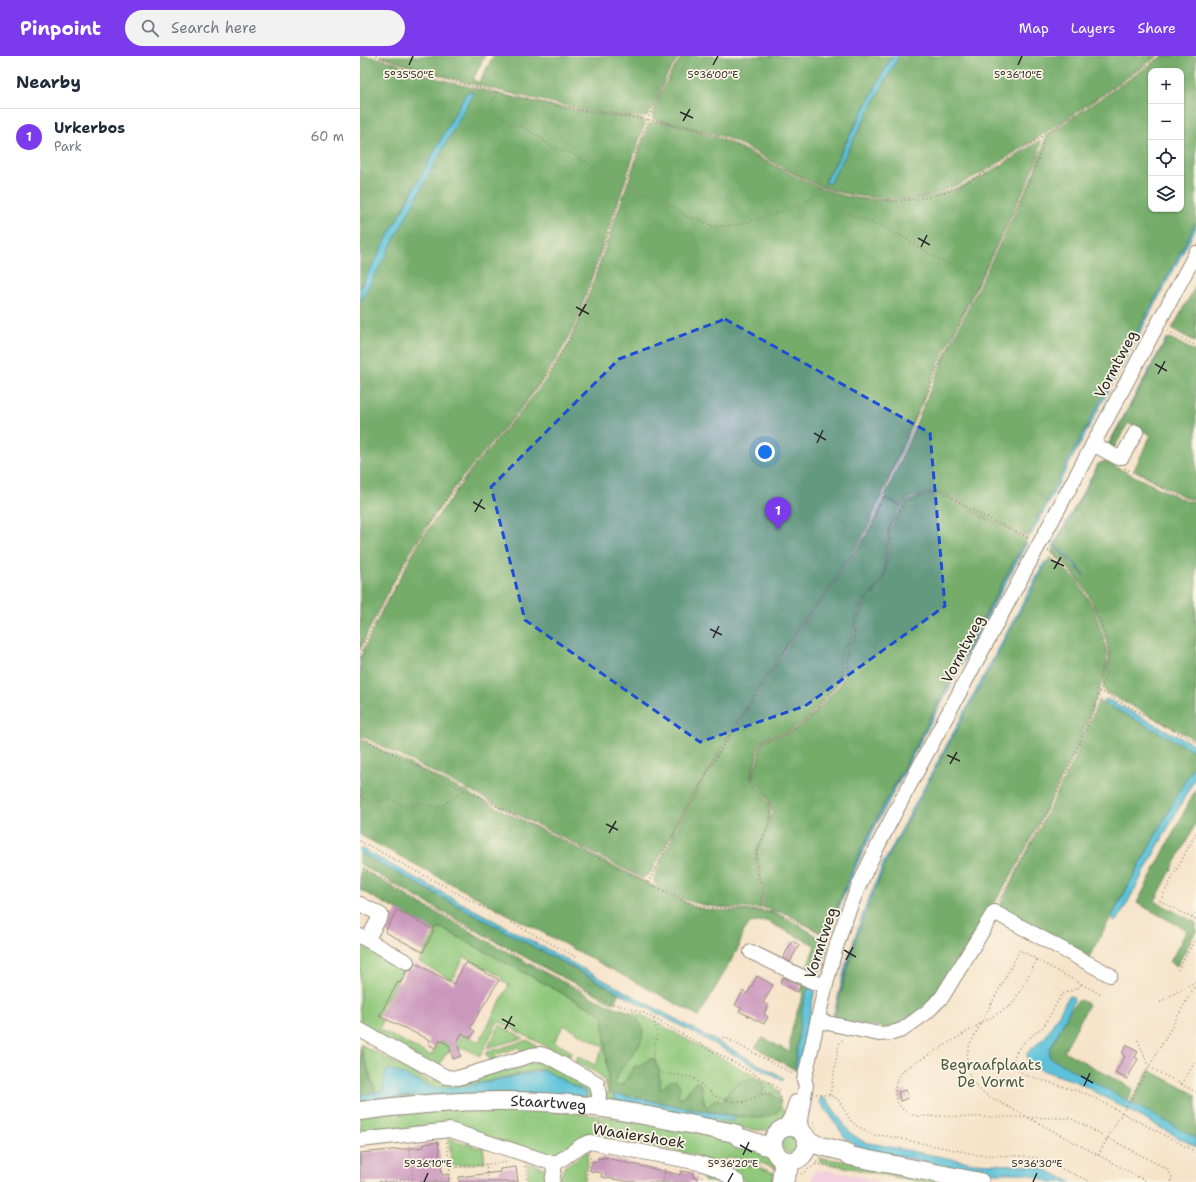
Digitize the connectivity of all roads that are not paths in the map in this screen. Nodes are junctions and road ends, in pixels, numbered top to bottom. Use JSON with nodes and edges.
{"nodes":[{"id":1,"x":1196,"y":252,"type":"edge"},
{"id":2,"x":1136,"y":432,"type":"dead end"},
{"id":3,"x":1093,"y":444,"type":"junction"},
{"id":4,"x":360,"y":904,"type":"edge"},
{"id":5,"x":364,"y":938,"type":"edge"},
{"id":6,"x":750,"y":952,"type":"dead end"},
{"id":7,"x":407,"y":962,"type":"dead end"},
{"id":8,"x":1110,"y":975,"type":"dead end"},
{"id":9,"x":825,"y":985,"type":"junction"},
{"id":10,"x":818,"y":1021,"type":"junction"},
{"id":11,"x":360,"y":1030,"type":"edge"},
{"id":12,"x":360,"y":1111,"type":"edge"},
{"id":13,"x":599,"y":1112,"type":"junction"},
{"id":14,"x":360,"y":1140,"type":"edge"},
{"id":15,"x":792,"y":1157,"type":"edge"},
{"id":16,"x":555,"y":1164,"type":"junction"},
{"id":17,"x":552,"y":1182,"type":"edge"},
{"id":18,"x":738,"y":1182,"type":"edge"},
{"id":19,"x":980,"y":1182,"type":"edge"}],
"edges":[{"from":1,"to":3,"type":"street","name":"Vormtweg"},
{"from":2,"to":3,"type":"street"},
{"from":3,"to":9,"type":"street","name":"Vormtweg"},
{"from":4,"to":5,"type":"street"},
{"from":5,"to":7,"type":"street"},
{"from":6,"to":9,"type":"street"},
{"from":8,"to":10,"type":"street"},
{"from":9,"to":10,"type":"street","name":"Vormtweg"},
{"from":10,"to":15,"type":"street","name":"Vormtweg"},
{"from":11,"to":13,"type":"street"},
{"from":12,"to":13,"type":"main road","name":"Staartweg"},
{"from":13,"to":15,"type":"main road","name":"Staartweg"},
{"from":14,"to":16,"type":"street"},
{"from":15,"to":19,"type":"main road","name":"Staartweg"},
{"from":16,"to":17,"type":"street"},
{"from":16,"to":18,"type":"street","name":"Waaiershoek"}]}
